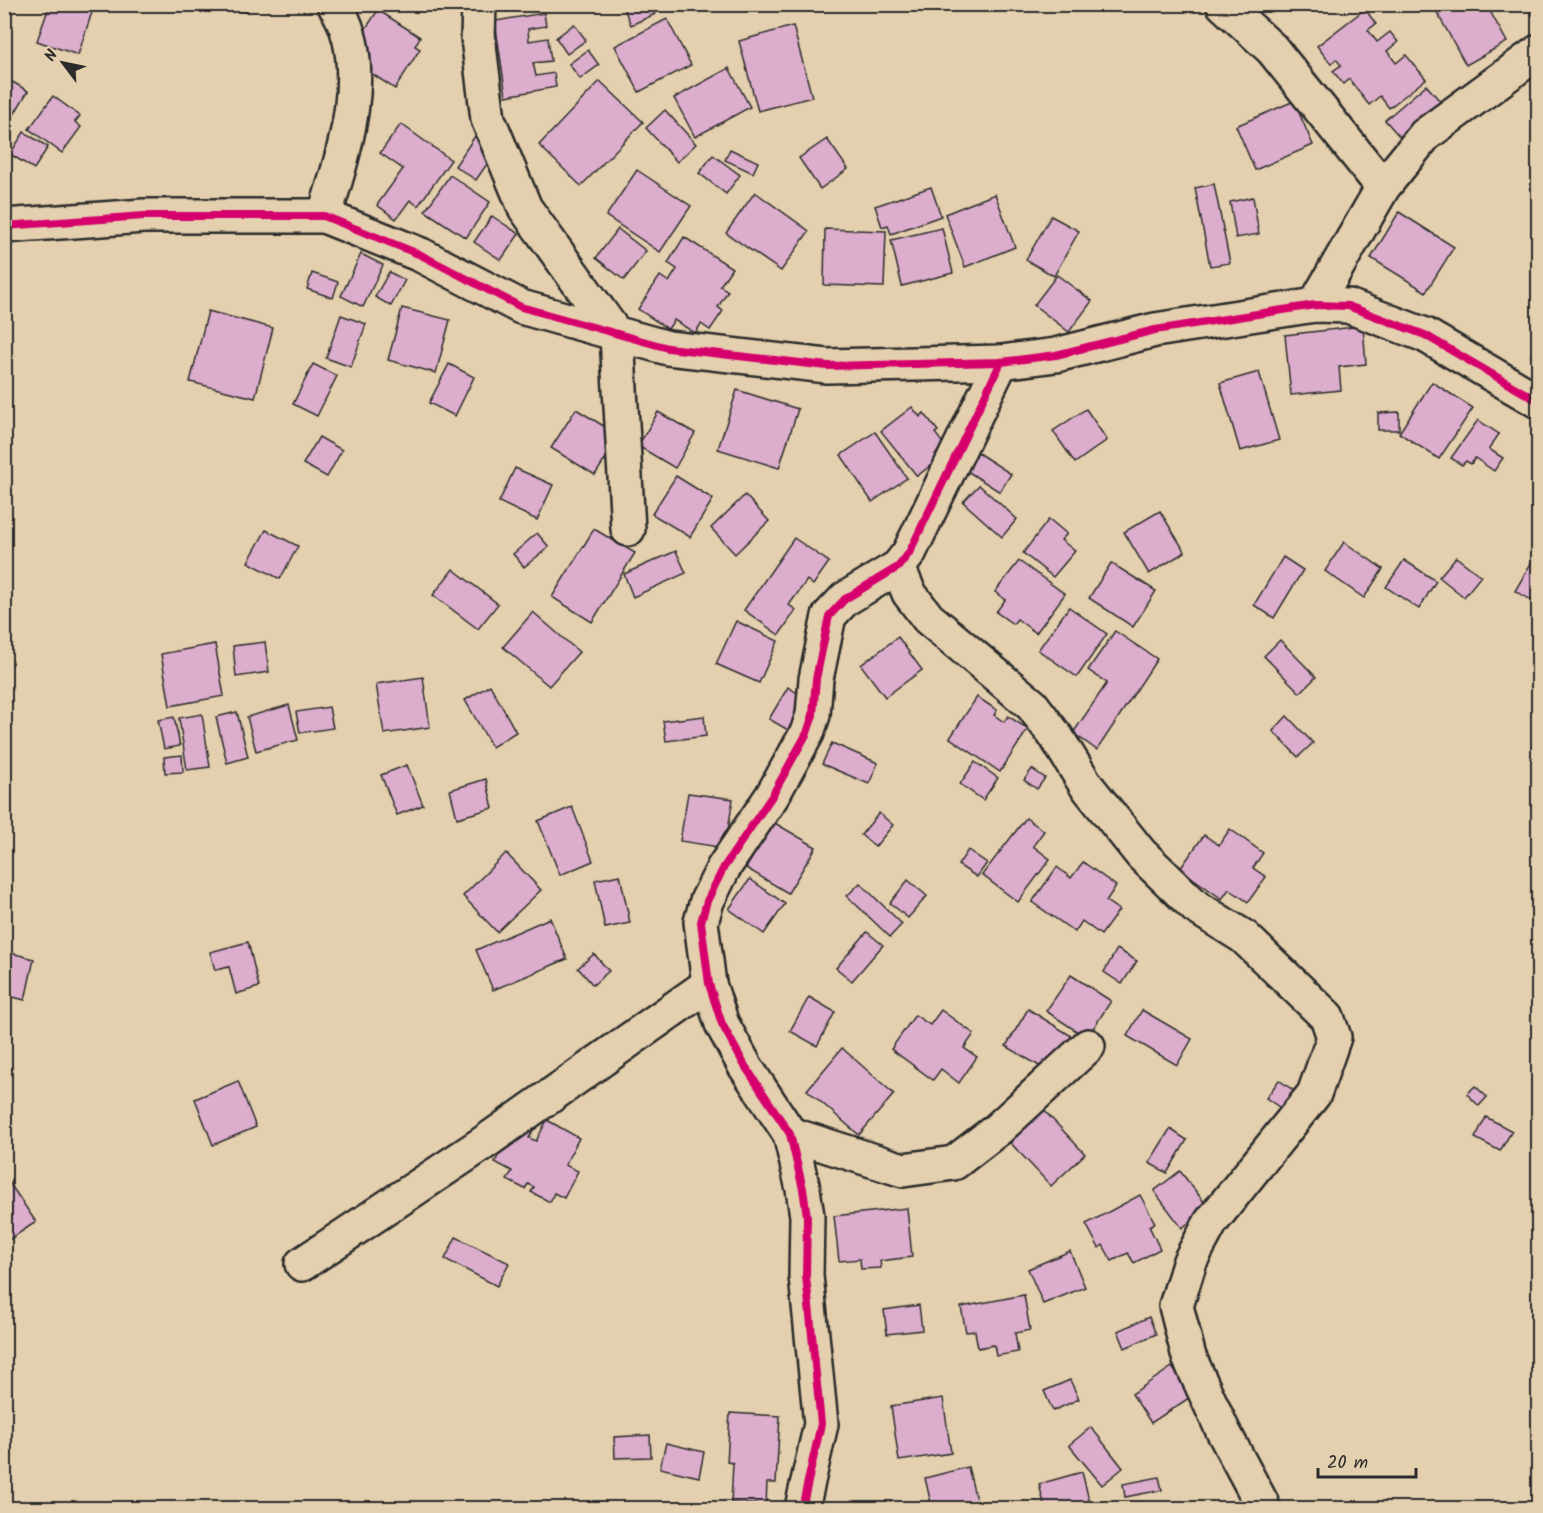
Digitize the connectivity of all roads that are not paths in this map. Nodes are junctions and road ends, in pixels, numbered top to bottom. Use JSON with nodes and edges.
{"nodes":[{"id":1,"x":334,"y":4,"type":"edge"},
{"id":2,"x":479,"y":4,"type":"edge"},
{"id":3,"x":1223,"y":4,"type":"edge"},
{"id":4,"x":1539,"y":52,"type":"edge"},
{"id":5,"x":1383,"y":187,"type":"junction"},
{"id":6,"x":324,"y":216,"type":"junction"},
{"id":7,"x":4,"y":226,"type":"edge"},
{"id":8,"x":1315,"y":305,"type":"junction"},
{"id":9,"x":617,"y":336,"type":"junction"},
{"id":10,"x":1001,"y":362,"type":"junction"},
{"id":11,"x":1539,"y":401,"type":"edge"},
{"id":12,"x":628,"y":529,"type":"dead end"},
{"id":13,"x":898,"y":567,"type":"junction"},
{"id":14,"x":709,"y":984,"type":"junction"},
{"id":15,"x":1088,"y":1046,"type":"dead end"},
{"id":16,"x":790,"y":1134,"type":"junction"},
{"id":17,"x":302,"y":1264,"type":"dead end"},
{"id":18,"x":1262,"y":1504,"type":"dead end"},
{"id":19,"x":802,"y":1509,"type":"edge"}],
"edges":[{"from":1,"to":6,"type":"street"},
{"from":2,"to":9,"type":"street"},
{"from":3,"to":5,"type":"street"},
{"from":4,"to":5,"type":"street"},
{"from":5,"to":8,"type":"street"},
{"from":6,"to":7,"type":"street"},
{"from":6,"to":9,"type":"street"},
{"from":8,"to":10,"type":"street"},
{"from":8,"to":11,"type":"street"},
{"from":9,"to":10,"type":"street"},
{"from":9,"to":12,"type":"street"},
{"from":10,"to":13,"type":"street"},
{"from":13,"to":14,"type":"street"},
{"from":13,"to":18,"type":"street"},
{"from":14,"to":16,"type":"street"},
{"from":14,"to":17,"type":"street"},
{"from":15,"to":16,"type":"street"},
{"from":16,"to":19,"type":"street"}]}
